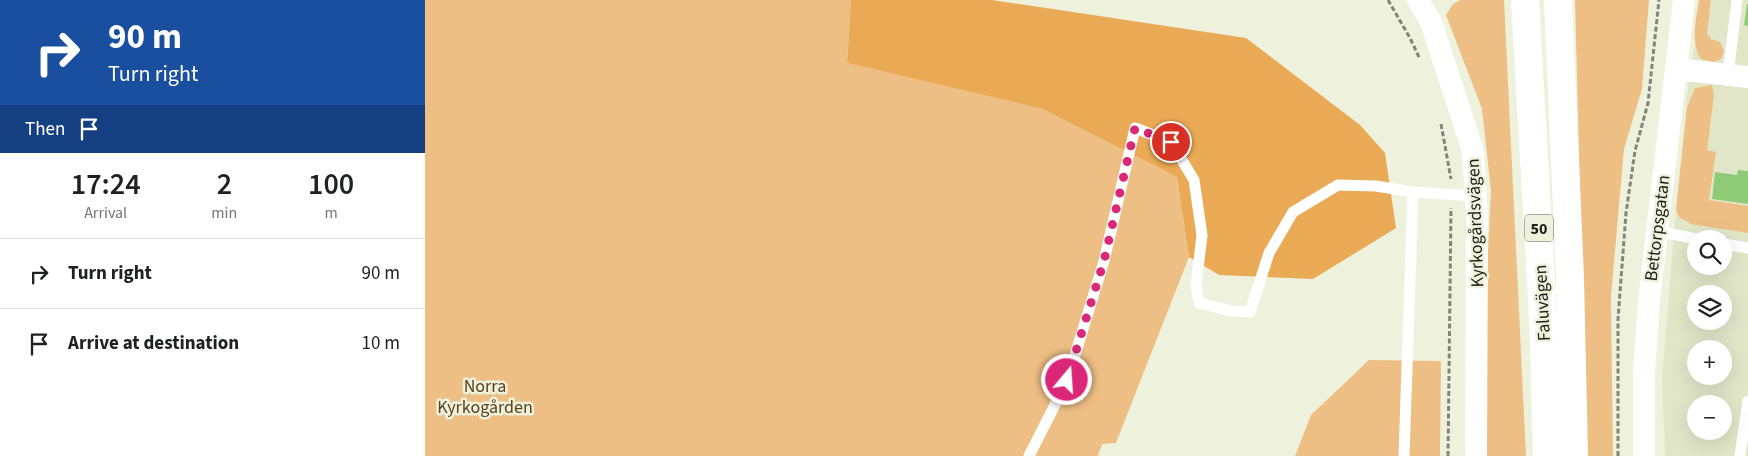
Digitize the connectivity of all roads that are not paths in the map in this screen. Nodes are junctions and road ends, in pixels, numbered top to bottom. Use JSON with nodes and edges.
{"nodes":[{"id":1,"x":1418,"y":0,"type":"edge"},
{"id":2,"x":1525,"y":0,"type":"edge"},
{"id":3,"x":1558,"y":0,"type":"edge"},
{"id":4,"x":1684,"y":0,"type":"edge"},
{"id":5,"x":1737,"y":0,"type":"edge"},
{"id":6,"x":1676,"y":69,"type":"junction"},
{"id":7,"x":1738,"y":76,"type":"edge"},
{"id":8,"x":1413,"y":192,"type":"junction"},
{"id":9,"x":1475,"y":196,"type":"junction"},
{"id":10,"x":1657,"y":232,"type":"junction"},
{"id":11,"x":1687,"y":237,"type":"edge"},
{"id":12,"x":1732,"y":245,"type":"edge"},
{"id":13,"x":1748,"y":248,"type":"edge"},
{"id":14,"x":1748,"y":402,"type":"edge"},
{"id":15,"x":1029,"y":456,"type":"edge"},
{"id":16,"x":1404,"y":456,"type":"edge"},
{"id":17,"x":1475,"y":456,"type":"edge"},
{"id":18,"x":1547,"y":456,"type":"edge"},
{"id":19,"x":1574,"y":456,"type":"edge"},
{"id":20,"x":1643,"y":456,"type":"edge"},
{"id":21,"x":1740,"y":456,"type":"edge"}],
"edges":[{"from":1,"to":9,"type":"street","name":"Kyrkogårdsvägen"},
{"from":2,"to":18,"type":"highway","name":"Faluvägen","number":"50"},
{"from":3,"to":19,"type":"highway","name":"Faluvägen","number":"50"},
{"from":4,"to":6,"type":"street","name":"Bettorpsgatan"},
{"from":5,"to":7,"type":"lane"},
{"from":6,"to":7,"type":"street"},
{"from":6,"to":10,"type":"street","name":"Bettorpsgatan"},
{"from":8,"to":9,"type":"lane"},
{"from":8,"to":15,"type":"lane"},
{"from":8,"to":16,"type":"lane"},
{"from":9,"to":17,"type":"street","name":"Kyrkogårdsvägen"},
{"from":10,"to":11,"type":"lane"},
{"from":10,"to":20,"type":"street","name":"Bettorpsgatan"},
{"from":12,"to":13,"type":"lane"},
{"from":14,"to":21,"type":"lane"}]}
